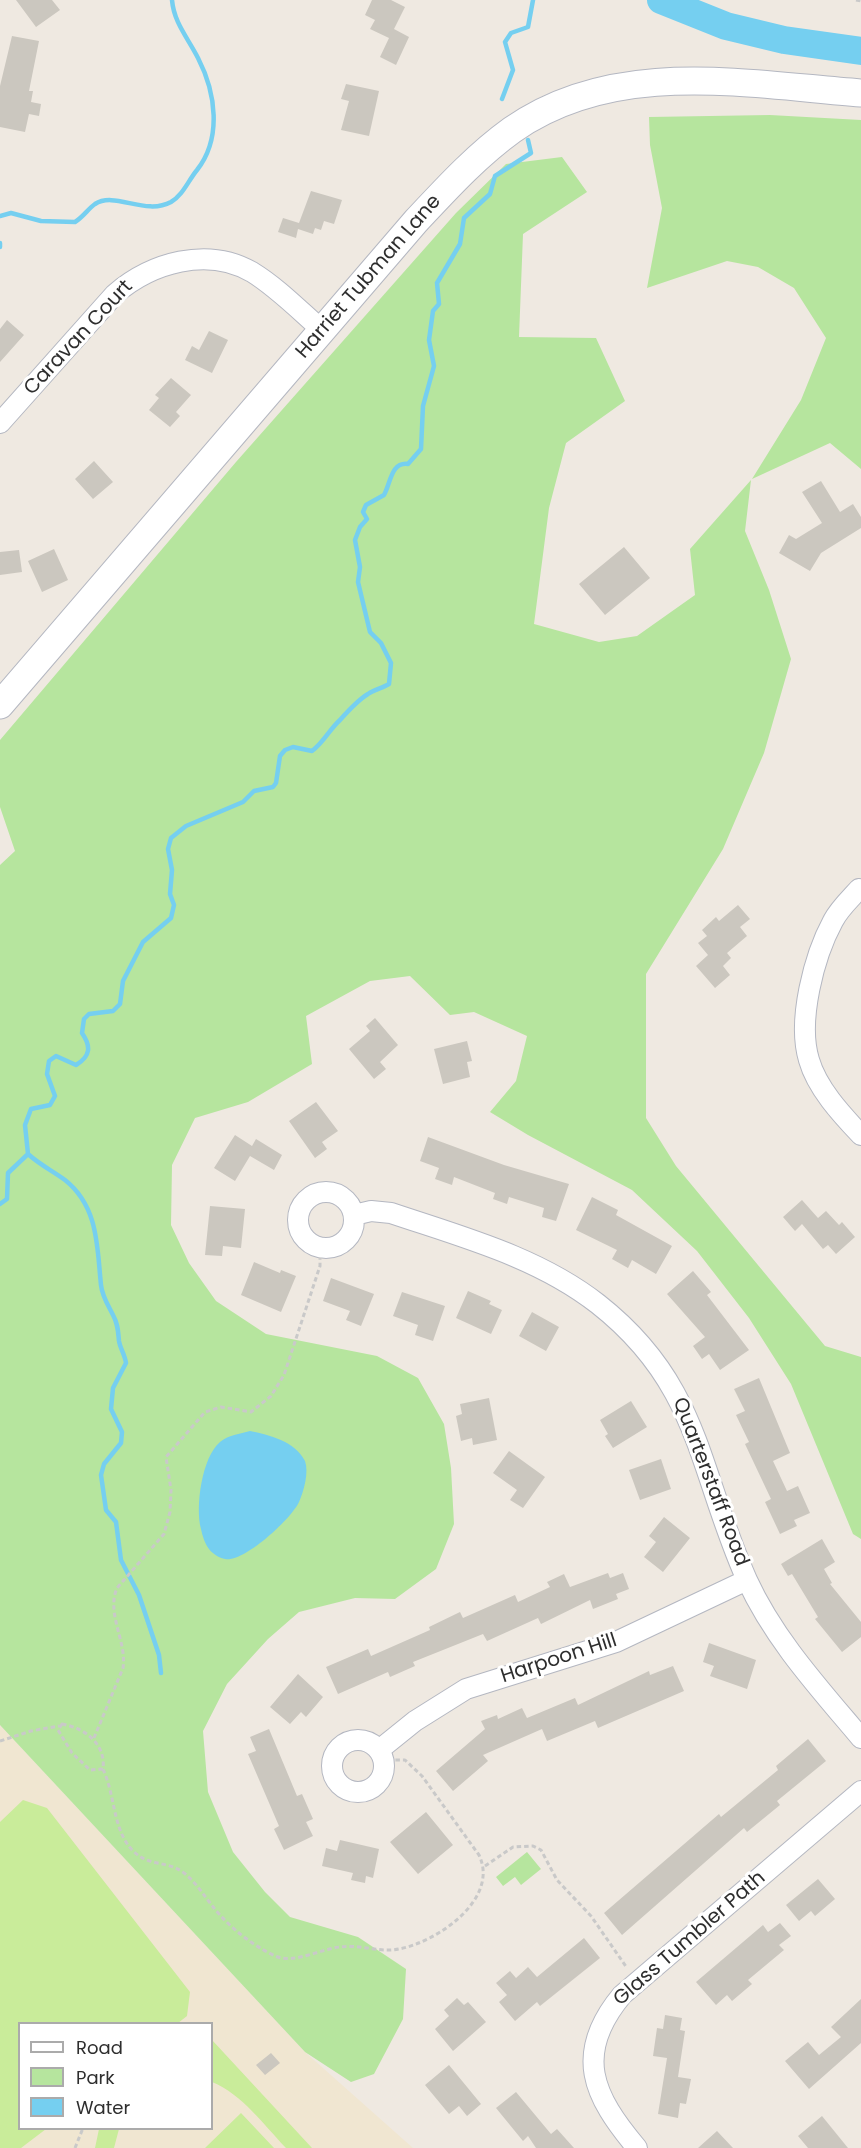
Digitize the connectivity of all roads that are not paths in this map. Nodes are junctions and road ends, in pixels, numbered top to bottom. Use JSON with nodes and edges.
{"nodes":[{"id":1,"x":861,"y":93,"type":"edge"},
{"id":2,"x":323,"y":331,"type":"junction"},
{"id":3,"x":0,"y":423,"type":"edge"},
{"id":4,"x":0,"y":705,"type":"edge"},
{"id":5,"x":859,"y":889,"type":"dead end"},
{"id":6,"x":861,"y":1135,"type":"edge"},
{"id":7,"x":354,"y":1215,"type":"junction"},
{"id":8,"x":747,"y":1580,"type":"junction"},
{"id":9,"x":861,"y":1738,"type":"edge"},
{"id":10,"x":381,"y":1754,"type":"road end"},
{"id":11,"x":861,"y":1791,"type":"edge"},
{"id":12,"x":637,"y":2148,"type":"edge"}],
"edges":[{"from":1,"to":2,"type":"street","name":"Harriet Tubman Lane"},
{"from":2,"to":3,"type":"street","name":"Caravan Court"},
{"from":2,"to":4,"type":"street","name":"Harriet Tubman Lane"},
{"from":5,"to":6,"type":"street"},
{"from":7,"to":7,"type":"street"},
{"from":7,"to":8,"type":"street","name":"Quarterstaff Road"},
{"from":8,"to":9,"type":"street","name":"Quarterstaff Road"},
{"from":8,"to":10,"type":"street","name":"Harpoon Hill"},
{"from":11,"to":12,"type":"street","name":"Glass Tumbler Path"}]}
